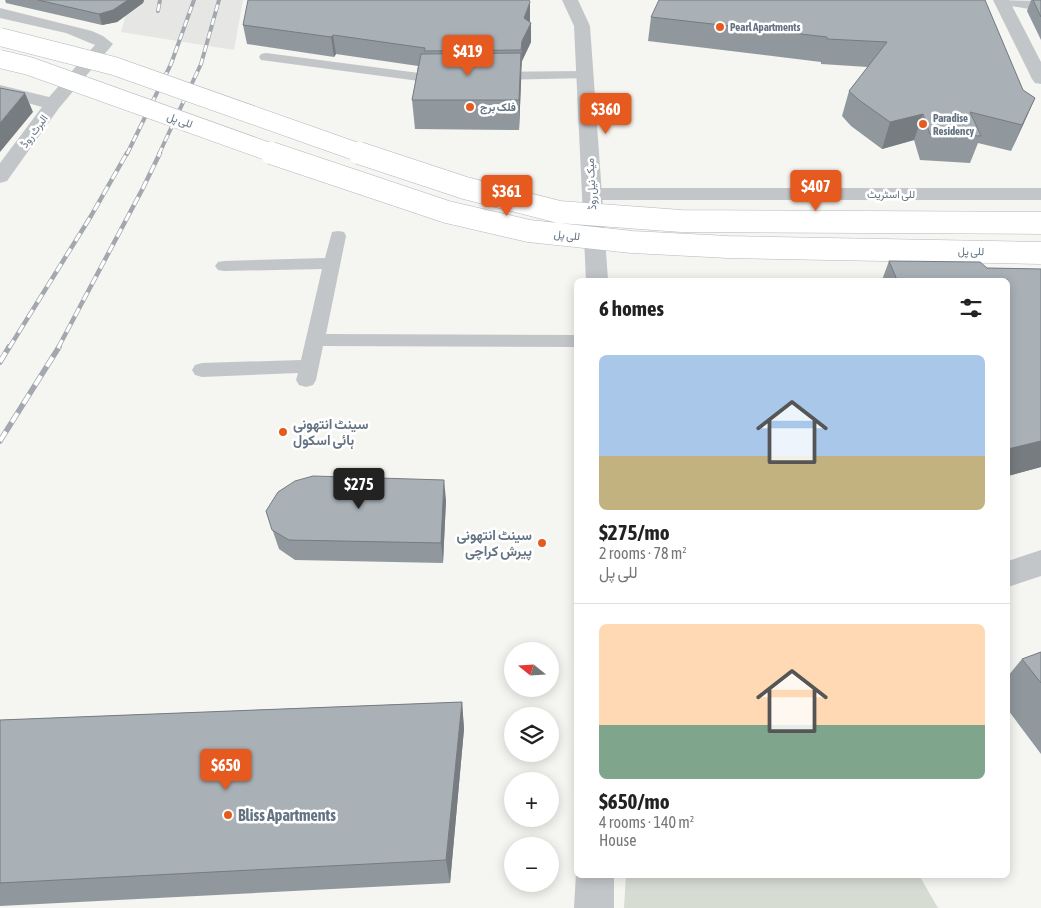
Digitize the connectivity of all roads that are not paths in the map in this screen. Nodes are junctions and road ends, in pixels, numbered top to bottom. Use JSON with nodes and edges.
{"nodes":[{"id":1,"x":570,"y":0,"type":"edge"},
{"id":2,"x":1001,"y":0,"type":"edge"},
{"id":3,"x":1005,"y":0,"type":"edge"},
{"id":4,"x":1041,"y":6,"type":"edge"},
{"id":5,"x":0,"y":13,"type":"edge"},
{"id":6,"x":0,"y":37,"type":"edge"},
{"id":7,"x":266,"y":57,"type":"dead end"},
{"id":8,"x":0,"y":59,"type":"edge"},
{"id":9,"x":585,"y":75,"type":"junction"},
{"id":10,"x":458,"y":76,"type":"edge"},
{"id":11,"x":477,"y":76,"type":"edge"},
{"id":12,"x":1041,"y":79,"type":"edge"},
{"id":13,"x":0,"y":90,"type":"edge"},
{"id":14,"x":53,"y":104,"type":"junction"},
{"id":15,"x":1,"y":173,"type":"edge"},
{"id":16,"x":592,"y":194,"type":"junction"},
{"id":17,"x":1041,"y":194,"type":"edge"},
{"id":18,"x":1041,"y":223,"type":"edge"},
{"id":19,"x":338,"y":236,"type":"dead end"},
{"id":20,"x":1041,"y":252,"type":"edge"},
{"id":21,"x":332,"y":263,"type":"junction"},
{"id":22,"x":224,"y":266,"type":"dead end"},
{"id":23,"x":597,"y":278,"type":"edge"},
{"id":24,"x":315,"y":340,"type":"junction"},
{"id":25,"x":574,"y":341,"type":"edge"},
{"id":26,"x":202,"y":370,"type":"dead end"},
{"id":27,"x":1041,"y":563,"type":"edge"},
{"id":28,"x":1010,"y":573,"type":"edge"},
{"id":29,"x":595,"y":878,"type":"edge"},
{"id":30,"x":594,"y":908,"type":"edge"}],
"edges":[{"from":1,"to":9,"type":"street","name":"میک نیل روڈ"},
{"from":2,"to":12,"type":"street"},
{"from":3,"to":4,"type":"street"},
{"from":5,"to":14,"type":"street"},
{"from":6,"to":18,"type":"main road","name":"للی پل","bridge":true},
{"from":7,"to":10,"type":"lane"},
{"from":8,"to":20,"type":"main road","name":"للی پل","bridge":true},
{"from":9,"to":11,"type":"lane"},
{"from":9,"to":16,"type":"street","name":"میک نیل روڈ"},
{"from":13,"to":14,"type":"street","name":"البرٹ روڈ"},
{"from":14,"to":15,"type":"street","name":"البرٹ روڈ"},
{"from":16,"to":17,"type":"street","name":"للی اسٹریٹ"},
{"from":16,"to":23,"type":"street","name":"میک نیل روڈ"},
{"from":19,"to":21,"type":"lane"},
{"from":21,"to":22,"type":"lane"},
{"from":21,"to":24,"type":"lane"},
{"from":24,"to":25,"type":"lane"},
{"from":24,"to":26,"type":"lane"},
{"from":27,"to":28,"type":"street"},
{"from":29,"to":30,"type":"street"}]}
